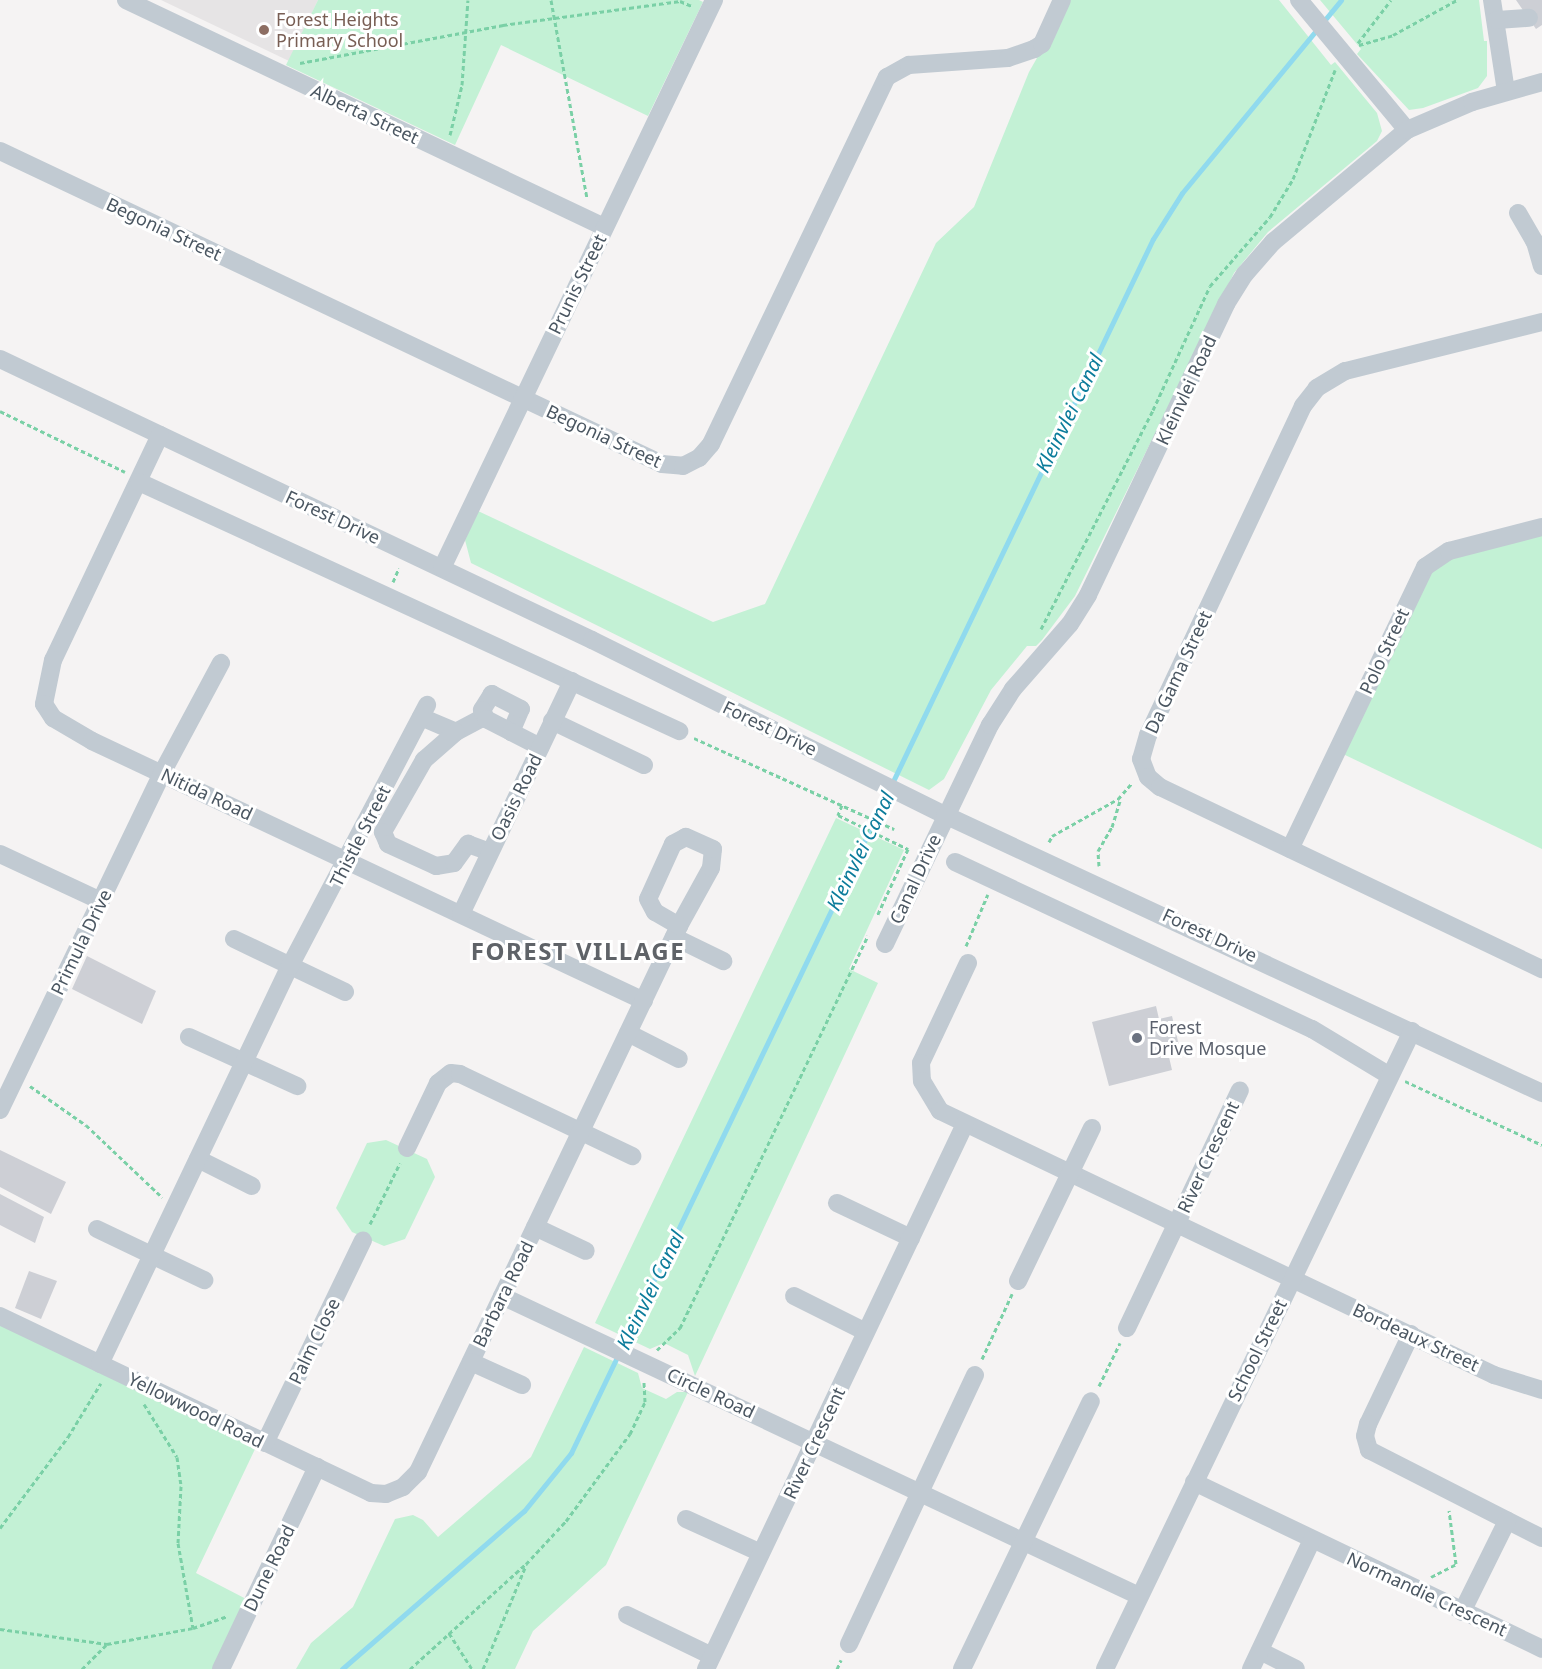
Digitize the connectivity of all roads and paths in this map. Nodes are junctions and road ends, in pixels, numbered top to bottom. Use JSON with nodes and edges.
{"nodes":[{"id":1,"x":126,"y":0,"type":"edge"},
{"id":2,"x":468,"y":0,"type":"edge"},
{"id":3,"x":551,"y":0,"type":"edge"},
{"id":4,"x":1062,"y":0,"type":"edge"},
{"id":5,"x":1299,"y":0,"type":"edge"},
{"id":6,"x":1390,"y":0,"type":"edge"},
{"id":7,"x":1457,"y":0,"type":"edge"},
{"id":8,"x":1492,"y":0,"type":"edge"},
{"id":9,"x":710,"y":7,"type":"edge"},
{"id":10,"x":1529,"y":18,"type":"dead end"},
{"id":11,"x":555,"y":20,"type":"junction"},
{"id":12,"x":1497,"y":20,"type":"junction"},
{"id":13,"x":464,"y":34,"type":"junction"},
{"id":14,"x":1339,"y":60,"type":"junction"},
{"id":15,"x":285,"y":76,"type":"junction"},
{"id":16,"x":1542,"y":82,"type":"edge"},
{"id":17,"x":1506,"y":91,"type":"junction"},
{"id":18,"x":1407,"y":130,"type":"junction"},
{"id":19,"x":442,"y":150,"type":"junction"},
{"id":20,"x":0,"y":151,"type":"edge"},
{"id":21,"x":1518,"y":213,"type":"dead end"},
{"id":22,"x":587,"y":219,"type":"junction"},
{"id":23,"x":604,"y":227,"type":"junction"},
{"id":24,"x":1542,"y":266,"type":"edge"},
{"id":25,"x":1542,"y":322,"type":"edge"},
{"id":26,"x":0,"y":359,"type":"edge"},
{"id":27,"x":522,"y":398,"type":"junction"},
{"id":28,"x":0,"y":411,"type":"edge"},
{"id":29,"x":160,"y":435,"type":"junction"},
{"id":30,"x":135,"y":478,"type":"junction"},
{"id":31,"x":1542,"y":527,"type":"edge"},
{"id":32,"x":442,"y":568,"type":"junction"},
{"id":33,"x":1037,"y":636,"type":"dead end"},
{"id":34,"x":221,"y":663,"type":"dead end"},
{"id":35,"x":572,"y":681,"type":"junction"},
{"id":36,"x":484,"y":717,"type":"junction"},
{"id":37,"x":552,"y":722,"type":"junction"},
{"id":38,"x":456,"y":732,"type":"junction"},
{"id":39,"x":511,"y":732,"type":"junction"},
{"id":40,"x":679,"y":732,"type":"joint"},
{"id":41,"x":540,"y":747,"type":"junction"},
{"id":42,"x":644,"y":765,"type":"dead end"},
{"id":43,"x":1142,"y":766,"type":"junction"},
{"id":44,"x":162,"y":773,"type":"junction"},
{"id":45,"x":1121,"y":796,"type":"junction"},
{"id":46,"x":842,"y":805,"type":"junction"},
{"id":47,"x":945,"y":815,"type":"junction"},
{"id":48,"x":894,"y":829,"type":"dead end"},
{"id":49,"x":1049,"y":842,"type":"dead end"},
{"id":50,"x":1290,"y":849,"type":"junction"},
{"id":51,"x":490,"y":852,"type":"junction"},
{"id":52,"x":0,"y":854,"type":"edge"},
{"id":53,"x":348,"y":860,"type":"junction"},
{"id":54,"x":955,"y":862,"type":"dead end"},
{"id":55,"x":1100,"y":866,"type":"dead end"},
{"id":56,"x":994,"y":881,"type":"junction"},
{"id":57,"x":101,"y":901,"type":"junction"},
{"id":58,"x":461,"y":914,"type":"junction"},
{"id":59,"x":677,"y":932,"type":"junction"},
{"id":60,"x":234,"y":939,"type":"dead end"},
{"id":61,"x":885,"y":944,"type":"dead end"},
{"id":62,"x":723,"y":961,"type":"dead end"},
{"id":63,"x":968,"y":963,"type":"joint"},
{"id":64,"x":290,"y":966,"type":"junction"},
{"id":65,"x":1542,"y":969,"type":"edge"},
{"id":66,"x":345,"y":992,"type":"dead end"},
{"id":67,"x":644,"y":1001,"type":"junction"},
{"id":68,"x":1412,"y":1031,"type":"junction"},
{"id":69,"x":628,"y":1034,"type":"junction"},
{"id":70,"x":189,"y":1037,"type":"dead end"},
{"id":71,"x":678,"y":1059,"type":"dead end"},
{"id":72,"x":245,"y":1063,"type":"junction"},
{"id":73,"x":1390,"y":1076,"type":"junction"},
{"id":74,"x":15,"y":1078,"type":"junction"},
{"id":75,"x":297,"y":1086,"type":"dead end"},
{"id":76,"x":1240,"y":1090,"type":"dead end"},
{"id":77,"x":1542,"y":1093,"type":"edge"},
{"id":78,"x":0,"y":1110,"type":"edge"},
{"id":79,"x":965,"y":1124,"type":"junction"},
{"id":80,"x":1092,"y":1128,"type":"dead end"},
{"id":81,"x":581,"y":1131,"type":"junction"},
{"id":82,"x":1542,"y":1144,"type":"edge"},
{"id":83,"x":407,"y":1148,"type":"joint"},
{"id":84,"x":632,"y":1156,"type":"dead end"},
{"id":85,"x":198,"y":1159,"type":"junction"},
{"id":86,"x":1070,"y":1174,"type":"junction"},
{"id":87,"x":252,"y":1186,"type":"dead end"},
{"id":88,"x":837,"y":1203,"type":"dead end"},
{"id":89,"x":175,"y":1208,"type":"junction"},
{"id":90,"x":1177,"y":1225,"type":"junction"},
{"id":91,"x":535,"y":1227,"type":"junction"},
{"id":92,"x":97,"y":1229,"type":"dead end"},
{"id":93,"x":911,"y":1238,"type":"junction"},
{"id":94,"x":363,"y":1240,"type":"joint"},
{"id":95,"x":586,"y":1251,"type":"dead end"},
{"id":96,"x":152,"y":1255,"type":"junction"},
{"id":97,"x":1291,"y":1279,"type":"junction"},
{"id":98,"x":204,"y":1281,"type":"dead end"},
{"id":99,"x":1018,"y":1281,"type":"joint"},
{"id":100,"x":502,"y":1296,"type":"junction"},
{"id":101,"x":794,"y":1296,"type":"dead end"},
{"id":102,"x":0,"y":1316,"type":"edge"},
{"id":103,"x":1127,"y":1328,"type":"joint"},
{"id":104,"x":866,"y":1332,"type":"junction"},
{"id":105,"x":1411,"y":1334,"type":"junction"},
{"id":106,"x":471,"y":1362,"type":"junction"},
{"id":107,"x":100,"y":1364,"type":"junction"},
{"id":108,"x":647,"y":1364,"type":"junction"},
{"id":109,"x":975,"y":1375,"type":"joint"},
{"id":110,"x":137,"y":1382,"type":"junction"},
{"id":111,"x":522,"y":1385,"type":"dead end"},
{"id":112,"x":1542,"y":1390,"type":"edge"},
{"id":113,"x":1091,"y":1401,"type":"joint"},
{"id":114,"x":814,"y":1442,"type":"junction"},
{"id":115,"x":265,"y":1443,"type":"junction"},
{"id":116,"x":317,"y":1467,"type":"junction"},
{"id":117,"x":1194,"y":1482,"type":"junction"},
{"id":118,"x":919,"y":1491,"type":"junction"},
{"id":119,"x":394,"y":1492,"type":"joint"},
{"id":120,"x":1450,"y":1493,"type":"junction"},
{"id":121,"x":686,"y":1519,"type":"dead end"},
{"id":122,"x":1507,"y":1521,"type":"junction"},
{"id":123,"x":0,"y":1528,"type":"edge"},
{"id":124,"x":1542,"y":1538,"type":"edge"},
{"id":125,"x":1312,"y":1540,"type":"junction"},
{"id":126,"x":1027,"y":1541,"type":"junction"},
{"id":127,"x":761,"y":1553,"type":"junction"},
{"id":128,"x":526,"y":1564,"type":"junction"},
{"id":129,"x":1412,"y":1588,"type":"junction"},
{"id":130,"x":1139,"y":1596,"type":"junction"},
{"id":131,"x":250,"y":1607,"type":"junction"},
{"id":132,"x":1462,"y":1612,"type":"junction"},
{"id":133,"x":627,"y":1614,"type":"dead end"},
{"id":134,"x":193,"y":1628,"type":"junction"},
{"id":135,"x":0,"y":1629,"type":"edge"},
{"id":136,"x":449,"y":1634,"type":"junction"},
{"id":137,"x":107,"y":1644,"type":"junction"},
{"id":138,"x":849,"y":1644,"type":"dead end"},
{"id":139,"x":1542,"y":1649,"type":"edge"},
{"id":140,"x":1260,"y":1652,"type":"junction"},
{"id":141,"x":709,"y":1662,"type":"edge"},
{"id":142,"x":82,"y":1669,"type":"edge"},
{"id":143,"x":221,"y":1669,"type":"edge"},
{"id":144,"x":410,"y":1669,"type":"edge"},
{"id":145,"x":472,"y":1669,"type":"edge"},
{"id":146,"x":483,"y":1669,"type":"edge"},
{"id":147,"x":962,"y":1669,"type":"edge"},
{"id":148,"x":1105,"y":1669,"type":"edge"},
{"id":149,"x":1251,"y":1669,"type":"edge"},
{"id":150,"x":1296,"y":1669,"type":"edge"}],
"edges":[{"from":1,"to":15,"type":"street","name":"Alberta Street"},
{"from":2,"to":13,"type":"path"},
{"from":3,"to":11,"type":"path"},
{"from":4,"to":27,"type":"street","name":"Begonia Street"},
{"from":5,"to":14,"type":"street"},
{"from":6,"to":7,"type":"path"},
{"from":8,"to":12,"type":"street"},
{"from":9,"to":11,"type":"path"},
{"from":9,"to":23,"type":"street","name":"Prunis Street"},
{"from":10,"to":12,"type":"street"},
{"from":11,"to":13,"type":"path"},
{"from":11,"to":22,"type":"path"},
{"from":12,"to":17,"type":"street"},
{"from":13,"to":15,"type":"path"},
{"from":13,"to":19,"type":"path"},
{"from":14,"to":18,"type":"street"},
{"from":14,"to":33,"type":"path"},
{"from":15,"to":19,"type":"street","name":"Alberta Street"},
{"from":16,"to":17,"type":"street","name":"Kleinvlei Road"},
{"from":17,"to":18,"type":"street","name":"Kleinvlei Road"},
{"from":18,"to":47,"type":"street","name":"Kleinvlei Road"},
{"from":19,"to":22,"type":"street","name":"Alberta Street"},
{"from":20,"to":27,"type":"street","name":"Begonia Street"},
{"from":21,"to":24,"type":"street"},
{"from":22,"to":23,"type":"street","name":"Alberta Street"},
{"from":23,"to":27,"type":"street","name":"Prunis Street"},
{"from":25,"to":43,"type":"street","name":"Da Gama Street"},
{"from":26,"to":29,"type":"street","name":"Forest Drive"},
{"from":27,"to":32,"type":"street","name":"Prunis Street"},
{"from":28,"to":30,"type":"path"},
{"from":29,"to":30,"type":"street","name":"Nitida Road"},
{"from":29,"to":32,"type":"street","name":"Forest Drive"},
{"from":30,"to":35,"type":"street"},
{"from":30,"to":44,"type":"street","name":"Nitida Road"},
{"from":31,"to":50,"type":"street","name":"Polo Street"},
{"from":32,"to":47,"type":"street","name":"Forest Drive"},
{"from":34,"to":44,"type":"street","name":"Primula Drive"},
{"from":35,"to":37,"type":"street","name":"Oasis Road"},
{"from":35,"to":40,"type":"street"},
{"from":36,"to":38,"type":"street"},
{"from":36,"to":39,"type":"street"},
{"from":36,"to":39,"type":"street"},
{"from":37,"to":41,"type":"street","name":"Oasis Road"},
{"from":37,"to":42,"type":"street"},
{"from":38,"to":51,"type":"street"},
{"from":38,"to":53,"type":"street","name":"Thistle Street"},
{"from":39,"to":41,"type":"street"},
{"from":40,"to":46,"type":"path"},
{"from":41,"to":51,"type":"street","name":"Oasis Road"},
{"from":43,"to":45,"type":"path"},
{"from":43,"to":50,"type":"street"},
{"from":44,"to":53,"type":"street","name":"Nitida Road"},
{"from":44,"to":57,"type":"street","name":"Primula Drive"},
{"from":45,"to":49,"type":"path"},
{"from":45,"to":55,"type":"path"},
{"from":46,"to":48,"type":"path"},
{"from":46,"to":108,"type":"path"},
{"from":47,"to":61,"type":"street","name":"Canal Drive"},
{"from":47,"to":68,"type":"street","name":"Forest Drive"},
{"from":50,"to":65,"type":"street"},
{"from":51,"to":58,"type":"street","name":"Oasis Road"},
{"from":52,"to":57,"type":"street"},
{"from":53,"to":58,"type":"street","name":"Nitida Road"},
{"from":53,"to":64,"type":"street","name":"Thistle Street"},
{"from":54,"to":56,"type":"street"},
{"from":56,"to":63,"type":"path"},
{"from":56,"to":73,"type":"street"},
{"from":57,"to":74,"type":"street","name":"Primula Drive"},
{"from":58,"to":67,"type":"street","name":"Nitida Road"},
{"from":59,"to":59,"type":"street","name":"Barbara Road"},
{"from":59,"to":62,"type":"street","name":"Barbara Road"},
{"from":59,"to":67,"type":"street","name":"Barbara Road"},
{"from":60,"to":64,"type":"street"},
{"from":63,"to":79,"type":"street","name":"River Crescent"},
{"from":64,"to":66,"type":"street"},
{"from":64,"to":72,"type":"street","name":"Thistle Street"},
{"from":67,"to":69,"type":"street","name":"Barbara Road"},
{"from":68,"to":73,"type":"street","name":"School Street"},
{"from":68,"to":77,"type":"street","name":"Forest Drive"},
{"from":69,"to":71,"type":"street"},
{"from":69,"to":81,"type":"street","name":"Barbara Road"},
{"from":70,"to":72,"type":"street"},
{"from":72,"to":75,"type":"street"},
{"from":72,"to":85,"type":"street","name":"Thistle Street"},
{"from":73,"to":82,"type":"path"},
{"from":73,"to":97,"type":"street","name":"School Street"},
{"from":74,"to":78,"type":"street","name":"Primula Drive"},
{"from":74,"to":89,"type":"path"},
{"from":76,"to":90,"type":"street","name":"River Crescent"},
{"from":79,"to":86,"type":"street","name":"River Crescent"},
{"from":79,"to":93,"type":"street","name":"River Crescent"},
{"from":80,"to":86,"type":"street"},
{"from":81,"to":83,"type":"street"},
{"from":81,"to":84,"type":"street"},
{"from":81,"to":91,"type":"street","name":"Barbara Road"},
{"from":83,"to":94,"type":"path"},
{"from":85,"to":87,"type":"street"},
{"from":85,"to":89,"type":"street","name":"Thistle Street"},
{"from":86,"to":90,"type":"street","name":"River Crescent"},
{"from":86,"to":99,"type":"street"},
{"from":88,"to":93,"type":"street"},
{"from":89,"to":96,"type":"street","name":"Thistle Street"},
{"from":90,"to":97,"type":"street","name":"River Crescent"},
{"from":90,"to":103,"type":"street","name":"River Crescent"},
{"from":91,"to":95,"type":"street","name":"Barbara Road"},
{"from":91,"to":100,"type":"street","name":"Barbara Road"},
{"from":92,"to":96,"type":"street"},
{"from":93,"to":104,"type":"street","name":"River Crescent"},
{"from":94,"to":115,"type":"street","name":"Palm Close"},
{"from":96,"to":98,"type":"street"},
{"from":96,"to":107,"type":"street","name":"Thistle Street"},
{"from":97,"to":105,"type":"street","name":"Bordeaux Street"},
{"from":97,"to":117,"type":"street","name":"School Street"},
{"from":99,"to":109,"type":"path"},
{"from":100,"to":106,"type":"street","name":"Barbara Road"},
{"from":100,"to":108,"type":"street","name":"Circle Road"},
{"from":101,"to":104,"type":"street"},
{"from":102,"to":107,"type":"street","name":"Yellowwood Road"},
{"from":103,"to":113,"type":"path"},
{"from":104,"to":114,"type":"street","name":"River Crescent"},
{"from":105,"to":112,"type":"street","name":"Bordeaux Street"},
{"from":105,"to":120,"type":"street"},
{"from":106,"to":111,"type":"street","name":"Barbara Road"},
{"from":106,"to":119,"type":"street","name":"Barbara Road"},
{"from":107,"to":110,"type":"street","name":"Yellowwood Road"},
{"from":107,"to":123,"type":"path"},
{"from":108,"to":114,"type":"street","name":"Circle Road"},
{"from":108,"to":128,"type":"path"},
{"from":109,"to":118,"type":"street"},
{"from":110,"to":115,"type":"street","name":"Yellowwood Road"},
{"from":110,"to":134,"type":"path"},
{"from":113,"to":126,"type":"street"},
{"from":114,"to":118,"type":"street","name":"Circle Road"},
{"from":114,"to":127,"type":"street","name":"River Crescent"},
{"from":115,"to":116,"type":"street","name":"Yellowwood Road"},
{"from":116,"to":119,"type":"street","name":"Yellowwood Road"},
{"from":116,"to":131,"type":"street","name":"Dune Road"},
{"from":117,"to":125,"type":"street","name":"Normandie Crescent"},
{"from":117,"to":130,"type":"street","name":"School Street"},
{"from":118,"to":126,"type":"street","name":"Circle Road"},
{"from":118,"to":138,"type":"street"},
{"from":120,"to":122,"type":"street"},
{"from":120,"to":129,"type":"path"},
{"from":121,"to":127,"type":"street"},
{"from":122,"to":124,"type":"street"},
{"from":122,"to":132,"type":"street"},
{"from":125,"to":129,"type":"street","name":"Normandie Crescent"},
{"from":125,"to":140,"type":"street"},
{"from":126,"to":130,"type":"street","name":"Circle Road"},
{"from":126,"to":147,"type":"street"},
{"from":127,"to":141,"type":"street","name":"River Crescent"},
{"from":128,"to":136,"type":"path"},
{"from":128,"to":146,"type":"path"},
{"from":129,"to":132,"type":"street","name":"Normandie Crescent"},
{"from":130,"to":148,"type":"street","name":"School Street"},
{"from":131,"to":134,"type":"path"},
{"from":131,"to":143,"type":"street","name":"Dune Road"},
{"from":132,"to":139,"type":"street","name":"Normandie Crescent"},
{"from":133,"to":141,"type":"street","name":"River Crescent"},
{"from":134,"to":137,"type":"path"},
{"from":135,"to":137,"type":"path"},
{"from":136,"to":144,"type":"path"},
{"from":136,"to":145,"type":"path"},
{"from":137,"to":142,"type":"path"},
{"from":140,"to":149,"type":"street"},
{"from":140,"to":150,"type":"street"}]}
